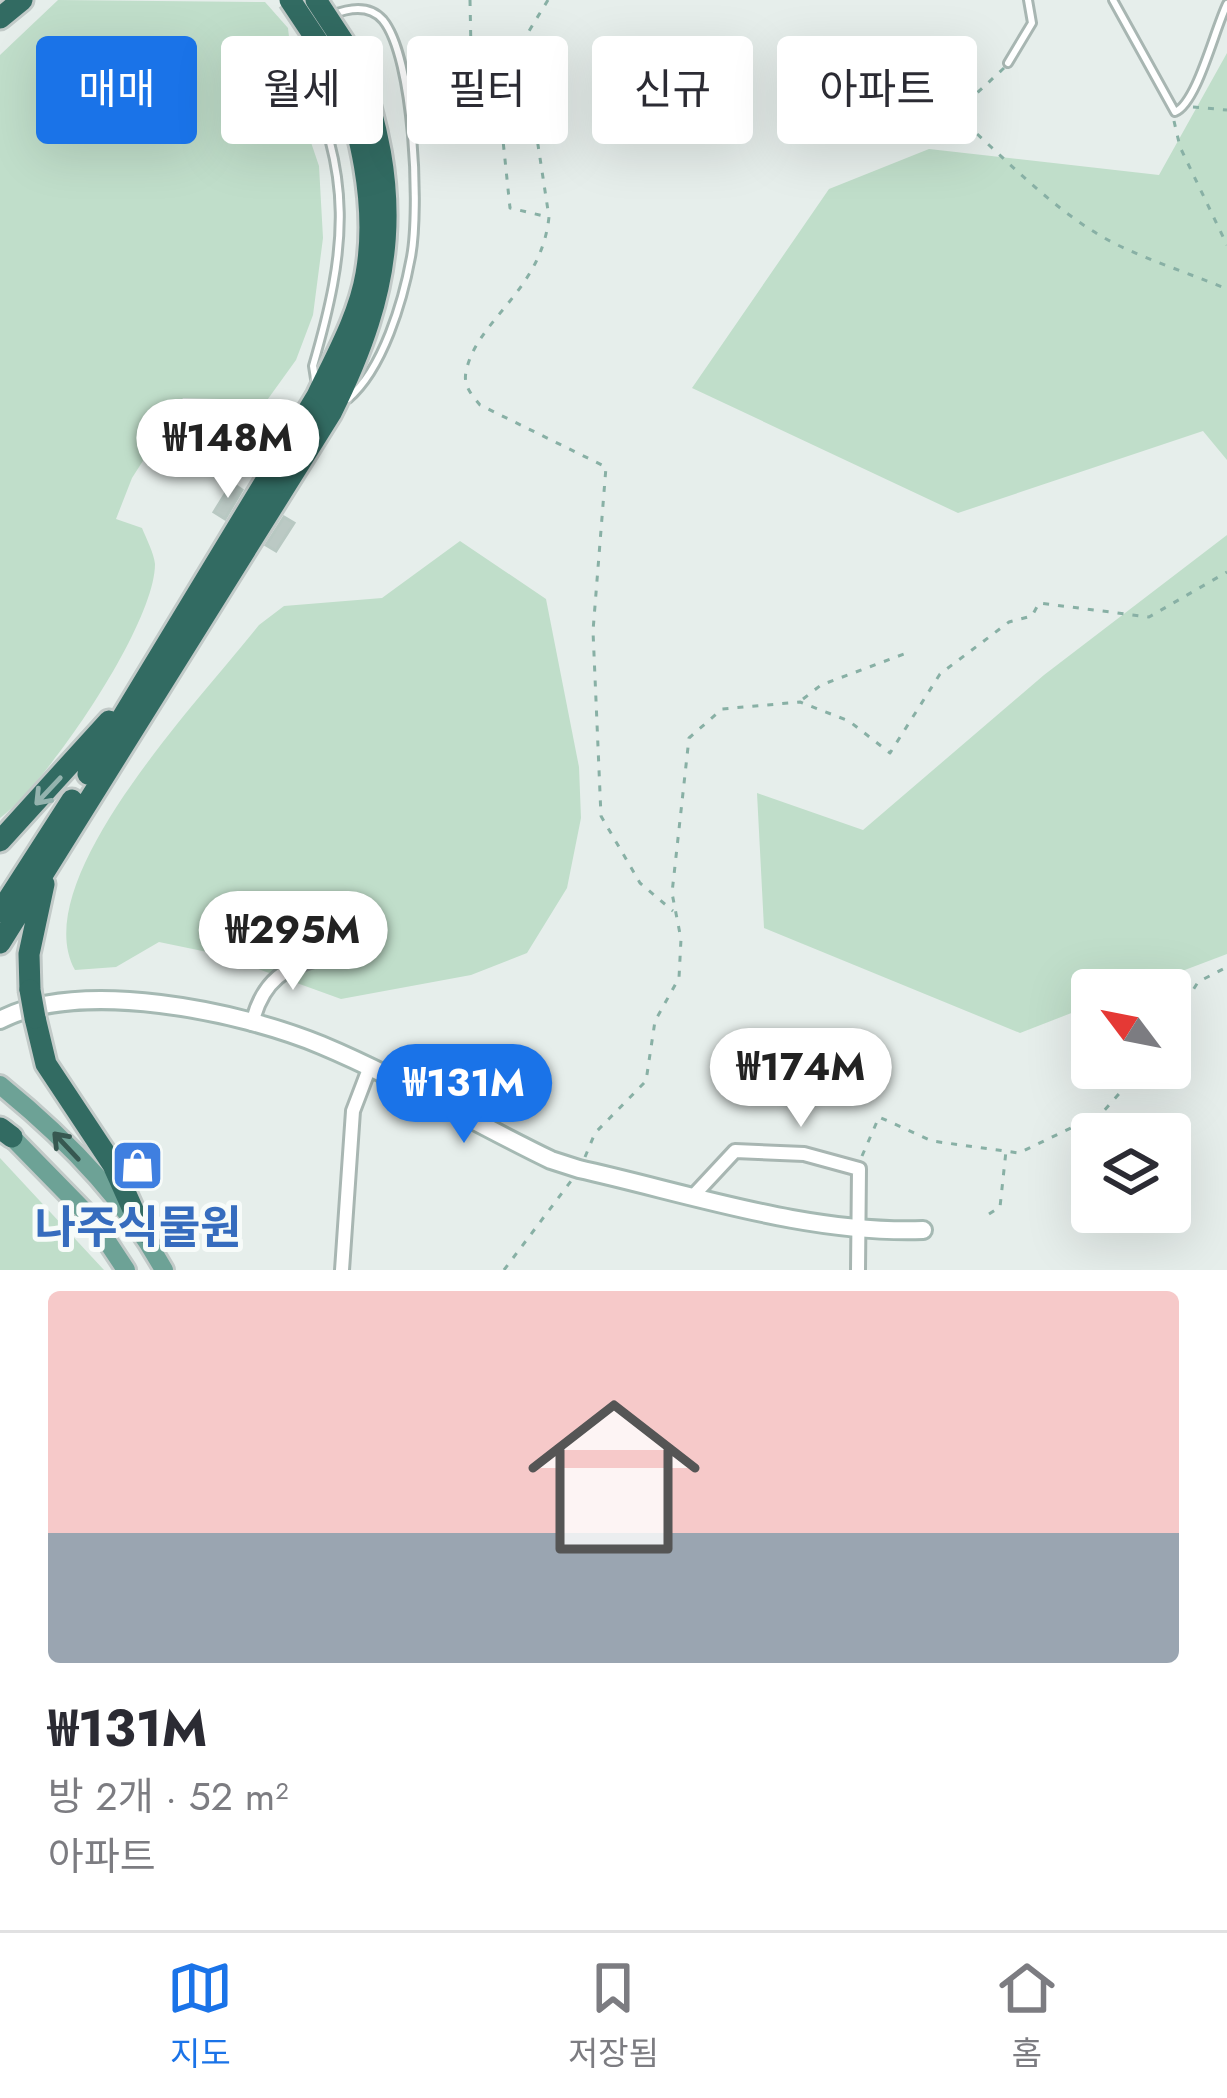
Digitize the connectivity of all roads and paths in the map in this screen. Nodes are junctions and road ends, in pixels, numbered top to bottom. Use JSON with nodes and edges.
{"nodes":[{"id":1,"x":22,"y":0,"type":"edge"},
{"id":2,"x":290,"y":0,"type":"edge"},
{"id":3,"x":303,"y":0,"type":"edge"},
{"id":4,"x":320,"y":0,"type":"edge"},
{"id":5,"x":470,"y":0,"type":"edge"},
{"id":6,"x":548,"y":0,"type":"edge"},
{"id":7,"x":1028,"y":0,"type":"edge"},
{"id":8,"x":1113,"y":0,"type":"edge"},
{"id":9,"x":1227,"y":4,"type":"edge"},
{"id":10,"x":0,"y":19,"type":"edge"},
{"id":11,"x":321,"y":36,"type":"edge"},
{"id":12,"x":326,"y":36,"type":"edge"},
{"id":13,"x":333,"y":36,"type":"edge"},
{"id":14,"x":1008,"y":63,"type":"joint"},
{"id":15,"x":1187,"y":107,"type":"junction"},
{"id":16,"x":1227,"y":110,"type":"edge"},
{"id":17,"x":1174,"y":112,"type":"junction"},
{"id":18,"x":360,"y":144,"type":"edge"},
{"id":19,"x":379,"y":144,"type":"edge"},
{"id":20,"x":549,"y":217,"type":"junction"},
{"id":21,"x":1227,"y":245,"type":"edge"},
{"id":22,"x":1227,"y":289,"type":"edge"},
{"id":23,"x":324,"y":405,"type":"junction"},
{"id":24,"x":1227,"y":572,"type":"edge"},
{"id":25,"x":904,"y":654,"type":"dead end"},
{"id":26,"x":148,"y":675,"type":"junction"},
{"id":27,"x":800,"y":702,"type":"junction"},
{"id":28,"x":0,"y":841,"type":"edge"},
{"id":29,"x":47,"y":869,"type":"junction"},
{"id":30,"x":0,"y":912,"type":"edge"},
{"id":31,"x":674,"y":912,"type":"junction"},
{"id":32,"x":0,"y":943,"type":"edge"},
{"id":33,"x":328,"y":957,"type":"dead end"},
{"id":34,"x":1227,"y":967,"type":"edge"},
{"id":35,"x":1191,"y":993,"type":"edge"},
{"id":36,"x":0,"y":1020,"type":"edge"},
{"id":37,"x":251,"y":1024,"type":"junction"},
{"id":38,"x":369,"y":1069,"type":"junction"},
{"id":39,"x":0,"y":1085,"type":"edge"},
{"id":40,"x":1123,"y":1089,"type":"edge"},
{"id":41,"x":4,"y":1130,"type":"edge"},
{"id":42,"x":1006,"y":1151,"type":"junction"},
{"id":43,"x":579,"y":1169,"type":"junction"},
{"id":44,"x":859,"y":1169,"type":"junction"},
{"id":45,"x":694,"y":1195,"type":"junction"},
{"id":46,"x":989,"y":1214,"type":"dead end"},
{"id":47,"x":855,"y":1228,"type":"junction"},
{"id":48,"x":922,"y":1230,"type":"dead end"},
{"id":49,"x":143,"y":1232,"type":"junction"},
{"id":50,"x":126,"y":1270,"type":"edge"},
{"id":51,"x":164,"y":1270,"type":"edge"},
{"id":52,"x":343,"y":1270,"type":"edge"},
{"id":53,"x":504,"y":1270,"type":"edge"},
{"id":54,"x":858,"y":1270,"type":"edge"}],
"edges":[{"from":1,"to":10,"type":"highway"},
{"from":2,"to":11,"type":"highway","bridge":true},
{"from":3,"to":12,"type":"highway","bridge":true},
{"from":4,"to":13,"type":"highway","bridge":true},
{"from":5,"to":20,"type":"path"},
{"from":6,"to":20,"type":"path"},
{"from":7,"to":14,"type":"lane"},
{"from":8,"to":17,"type":"lane"},
{"from":9,"to":15,"type":"lane"},
{"from":14,"to":22,"type":"path"},
{"from":15,"to":16,"type":"path"},
{"from":15,"to":17,"type":"lane"},
{"from":17,"to":21,"type":"path"},
{"from":18,"to":23,"type":"highway"},
{"from":19,"to":23,"type":"highway"},
{"from":20,"to":31,"type":"path"},
{"from":23,"to":23,"type":"lane"},
{"from":23,"to":26,"type":"highway"},
{"from":23,"to":29,"type":"highway"},
{"from":24,"to":27,"type":"path"},
{"from":25,"to":27,"type":"path"},
{"from":26,"to":28,"type":"highway","one_way":true},
{"from":26,"to":30,"type":"highway"},
{"from":27,"to":31,"type":"path"},
{"from":29,"to":32,"type":"highway"},
{"from":29,"to":49,"type":"highway","bridge":true},
{"from":31,"to":43,"type":"path"},
{"from":33,"to":37,"type":"street"},
{"from":34,"to":35,"type":"path"},
{"from":36,"to":37,"type":"street"},
{"from":37,"to":38,"type":"street"},
{"from":38,"to":43,"type":"street"},
{"from":38,"to":52,"type":"street"},
{"from":49,"to":39,"type":"main road","one_way":true},
{"from":40,"to":42,"type":"path"},
{"from":41,"to":50,"type":"main road"},
{"from":42,"to":44,"type":"path"},
{"from":42,"to":46,"type":"path"},
{"from":43,"to":45,"type":"street"},
{"from":43,"to":53,"type":"path"},
{"from":44,"to":45,"type":"street"},
{"from":44,"to":47,"type":"street"},
{"from":45,"to":47,"type":"street"},
{"from":47,"to":48,"type":"street"},
{"from":47,"to":54,"type":"street"},
{"from":49,"to":51,"type":"main road"}]}
